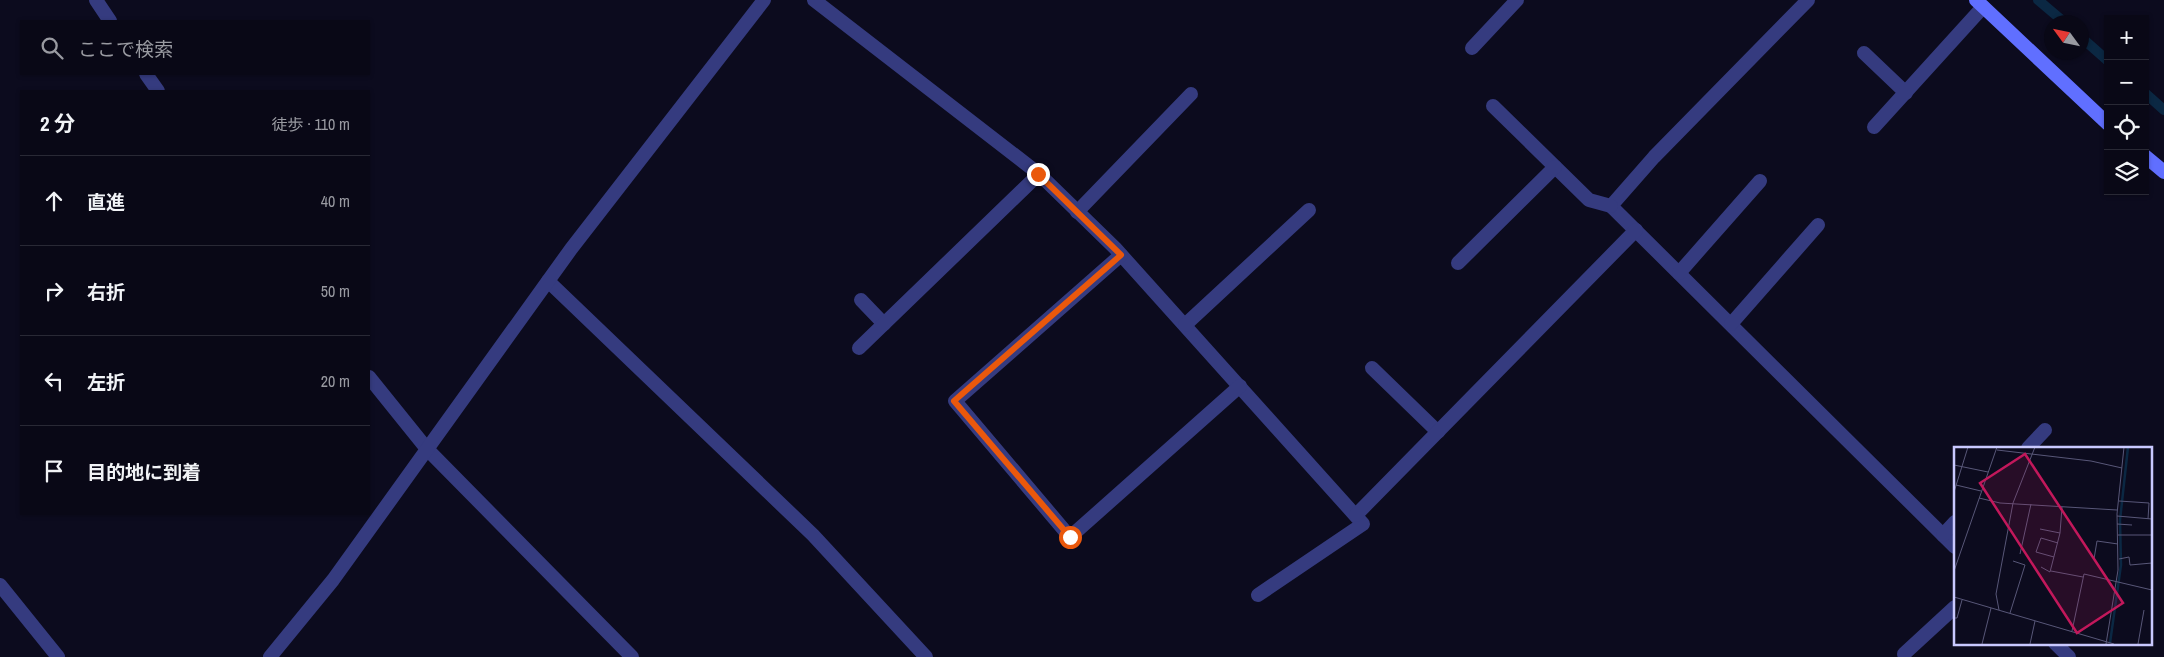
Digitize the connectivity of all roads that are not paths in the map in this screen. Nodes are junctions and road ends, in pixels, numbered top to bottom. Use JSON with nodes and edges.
{"nodes":[{"id":1,"x":96,"y":0,"type":"edge"},
{"id":2,"x":764,"y":0,"type":"edge"},
{"id":3,"x":814,"y":0,"type":"edge"},
{"id":4,"x":1517,"y":0,"type":"edge"},
{"id":5,"x":1808,"y":0,"type":"edge"},
{"id":6,"x":1980,"y":4,"type":"edge"},
{"id":7,"x":109,"y":20,"type":"edge"},
{"id":8,"x":1472,"y":48,"type":"dead end"},
{"id":9,"x":1864,"y":54,"type":"dead end"},
{"id":10,"x":147,"y":75,"type":"edge"},
{"id":11,"x":157,"y":90,"type":"edge"},
{"id":12,"x":1906,"y":93,"type":"junction"},
{"id":13,"x":1191,"y":94,"type":"dead end"},
{"id":14,"x":1493,"y":106,"type":"dead end"},
{"id":15,"x":2104,"y":120,"type":"edge"},
{"id":16,"x":1874,"y":127,"type":"dead end"},
{"id":17,"x":2149,"y":159,"type":"edge"},
{"id":18,"x":1555,"y":167,"type":"junction"},
{"id":19,"x":2164,"y":172,"type":"edge"},
{"id":20,"x":1038,"y":174,"type":"junction"},
{"id":21,"x":1760,"y":181,"type":"dead end"},
{"id":22,"x":1612,"y":206,"type":"junction"},
{"id":23,"x":1309,"y":210,"type":"dead end"},
{"id":24,"x":1077,"y":212,"type":"junction"},
{"id":25,"x":1818,"y":225,"type":"dead end"},
{"id":26,"x":1636,"y":230,"type":"junction"},
{"id":27,"x":1121,"y":255,"type":"junction"},
{"id":28,"x":1458,"y":263,"type":"dead end"},
{"id":29,"x":1679,"y":273,"type":"junction"},
{"id":30,"x":548,"y":282,"type":"junction"},
{"id":31,"x":861,"y":300,"type":"dead end"},
{"id":32,"x":884,"y":324,"type":"junction"},
{"id":33,"x":1731,"y":324,"type":"junction"},
{"id":34,"x":1185,"y":325,"type":"junction"},
{"id":35,"x":858,"y":348,"type":"dead end"},
{"id":36,"x":1372,"y":368,"type":"dead end"},
{"id":37,"x":370,"y":377,"type":"edge"},
{"id":38,"x":1240,"y":386,"type":"junction"},
{"id":39,"x":2045,"y":430,"type":"dead end"},
{"id":40,"x":1438,"y":432,"type":"junction"},
{"id":41,"x":2029,"y":447,"type":"edge"},
{"id":42,"x":427,"y":449,"type":"junction"},
{"id":43,"x":1356,"y":515,"type":"junction"},
{"id":44,"x":1954,"y":523,"type":"edge"},
{"id":45,"x":1943,"y":534,"type":"junction"},
{"id":46,"x":1954,"y":546,"type":"edge"},
{"id":47,"x":0,"y":585,"type":"edge"},
{"id":48,"x":1258,"y":595,"type":"dead end"},
{"id":49,"x":1954,"y":608,"type":"edge"},
{"id":50,"x":2056,"y":644,"type":"edge"},
{"id":51,"x":1904,"y":654,"type":"dead end"},
{"id":52,"x":58,"y":657,"type":"edge"},
{"id":53,"x":270,"y":657,"type":"edge"},
{"id":54,"x":632,"y":657,"type":"edge"},
{"id":55,"x":926,"y":657,"type":"edge"},
{"id":56,"x":2069,"y":657,"type":"edge"}],
"edges":[{"from":1,"to":7,"type":"street"},
{"from":2,"to":30,"type":"street"},
{"from":3,"to":20,"type":"street"},
{"from":4,"to":8,"type":"street"},
{"from":5,"to":22,"type":"street"},
{"from":6,"to":12,"type":"street"},
{"from":6,"to":15,"type":"main road"},
{"from":9,"to":12,"type":"street"},
{"from":10,"to":11,"type":"street"},
{"from":12,"to":16,"type":"street"},
{"from":13,"to":24,"type":"street"},
{"from":14,"to":18,"type":"street"},
{"from":17,"to":19,"type":"main road"},
{"from":18,"to":22,"type":"street"},
{"from":18,"to":28,"type":"street"},
{"from":20,"to":24,"type":"street"},
{"from":20,"to":32,"type":"street"},
{"from":21,"to":29,"type":"street"},
{"from":22,"to":26,"type":"street"},
{"from":23,"to":34,"type":"street"},
{"from":24,"to":27,"type":"street"},
{"from":25,"to":33,"type":"street"},
{"from":26,"to":29,"type":"street"},
{"from":26,"to":40,"type":"street"},
{"from":27,"to":34,"type":"street"},
{"from":27,"to":38,"type":"street"},
{"from":29,"to":33,"type":"street"},
{"from":30,"to":42,"type":"street"},
{"from":30,"to":55,"type":"street"},
{"from":31,"to":32,"type":"street"},
{"from":32,"to":35,"type":"street"},
{"from":33,"to":45,"type":"street"},
{"from":34,"to":38,"type":"street"},
{"from":36,"to":40,"type":"street"},
{"from":37,"to":42,"type":"street"},
{"from":38,"to":43,"type":"street"},
{"from":39,"to":41,"type":"street"},
{"from":40,"to":43,"type":"street"},
{"from":42,"to":53,"type":"street"},
{"from":42,"to":54,"type":"street"},
{"from":43,"to":48,"type":"street"},
{"from":44,"to":45,"type":"street"},
{"from":45,"to":46,"type":"street"},
{"from":47,"to":52,"type":"street"},
{"from":49,"to":51,"type":"street"},
{"from":50,"to":56,"type":"street"}]}
